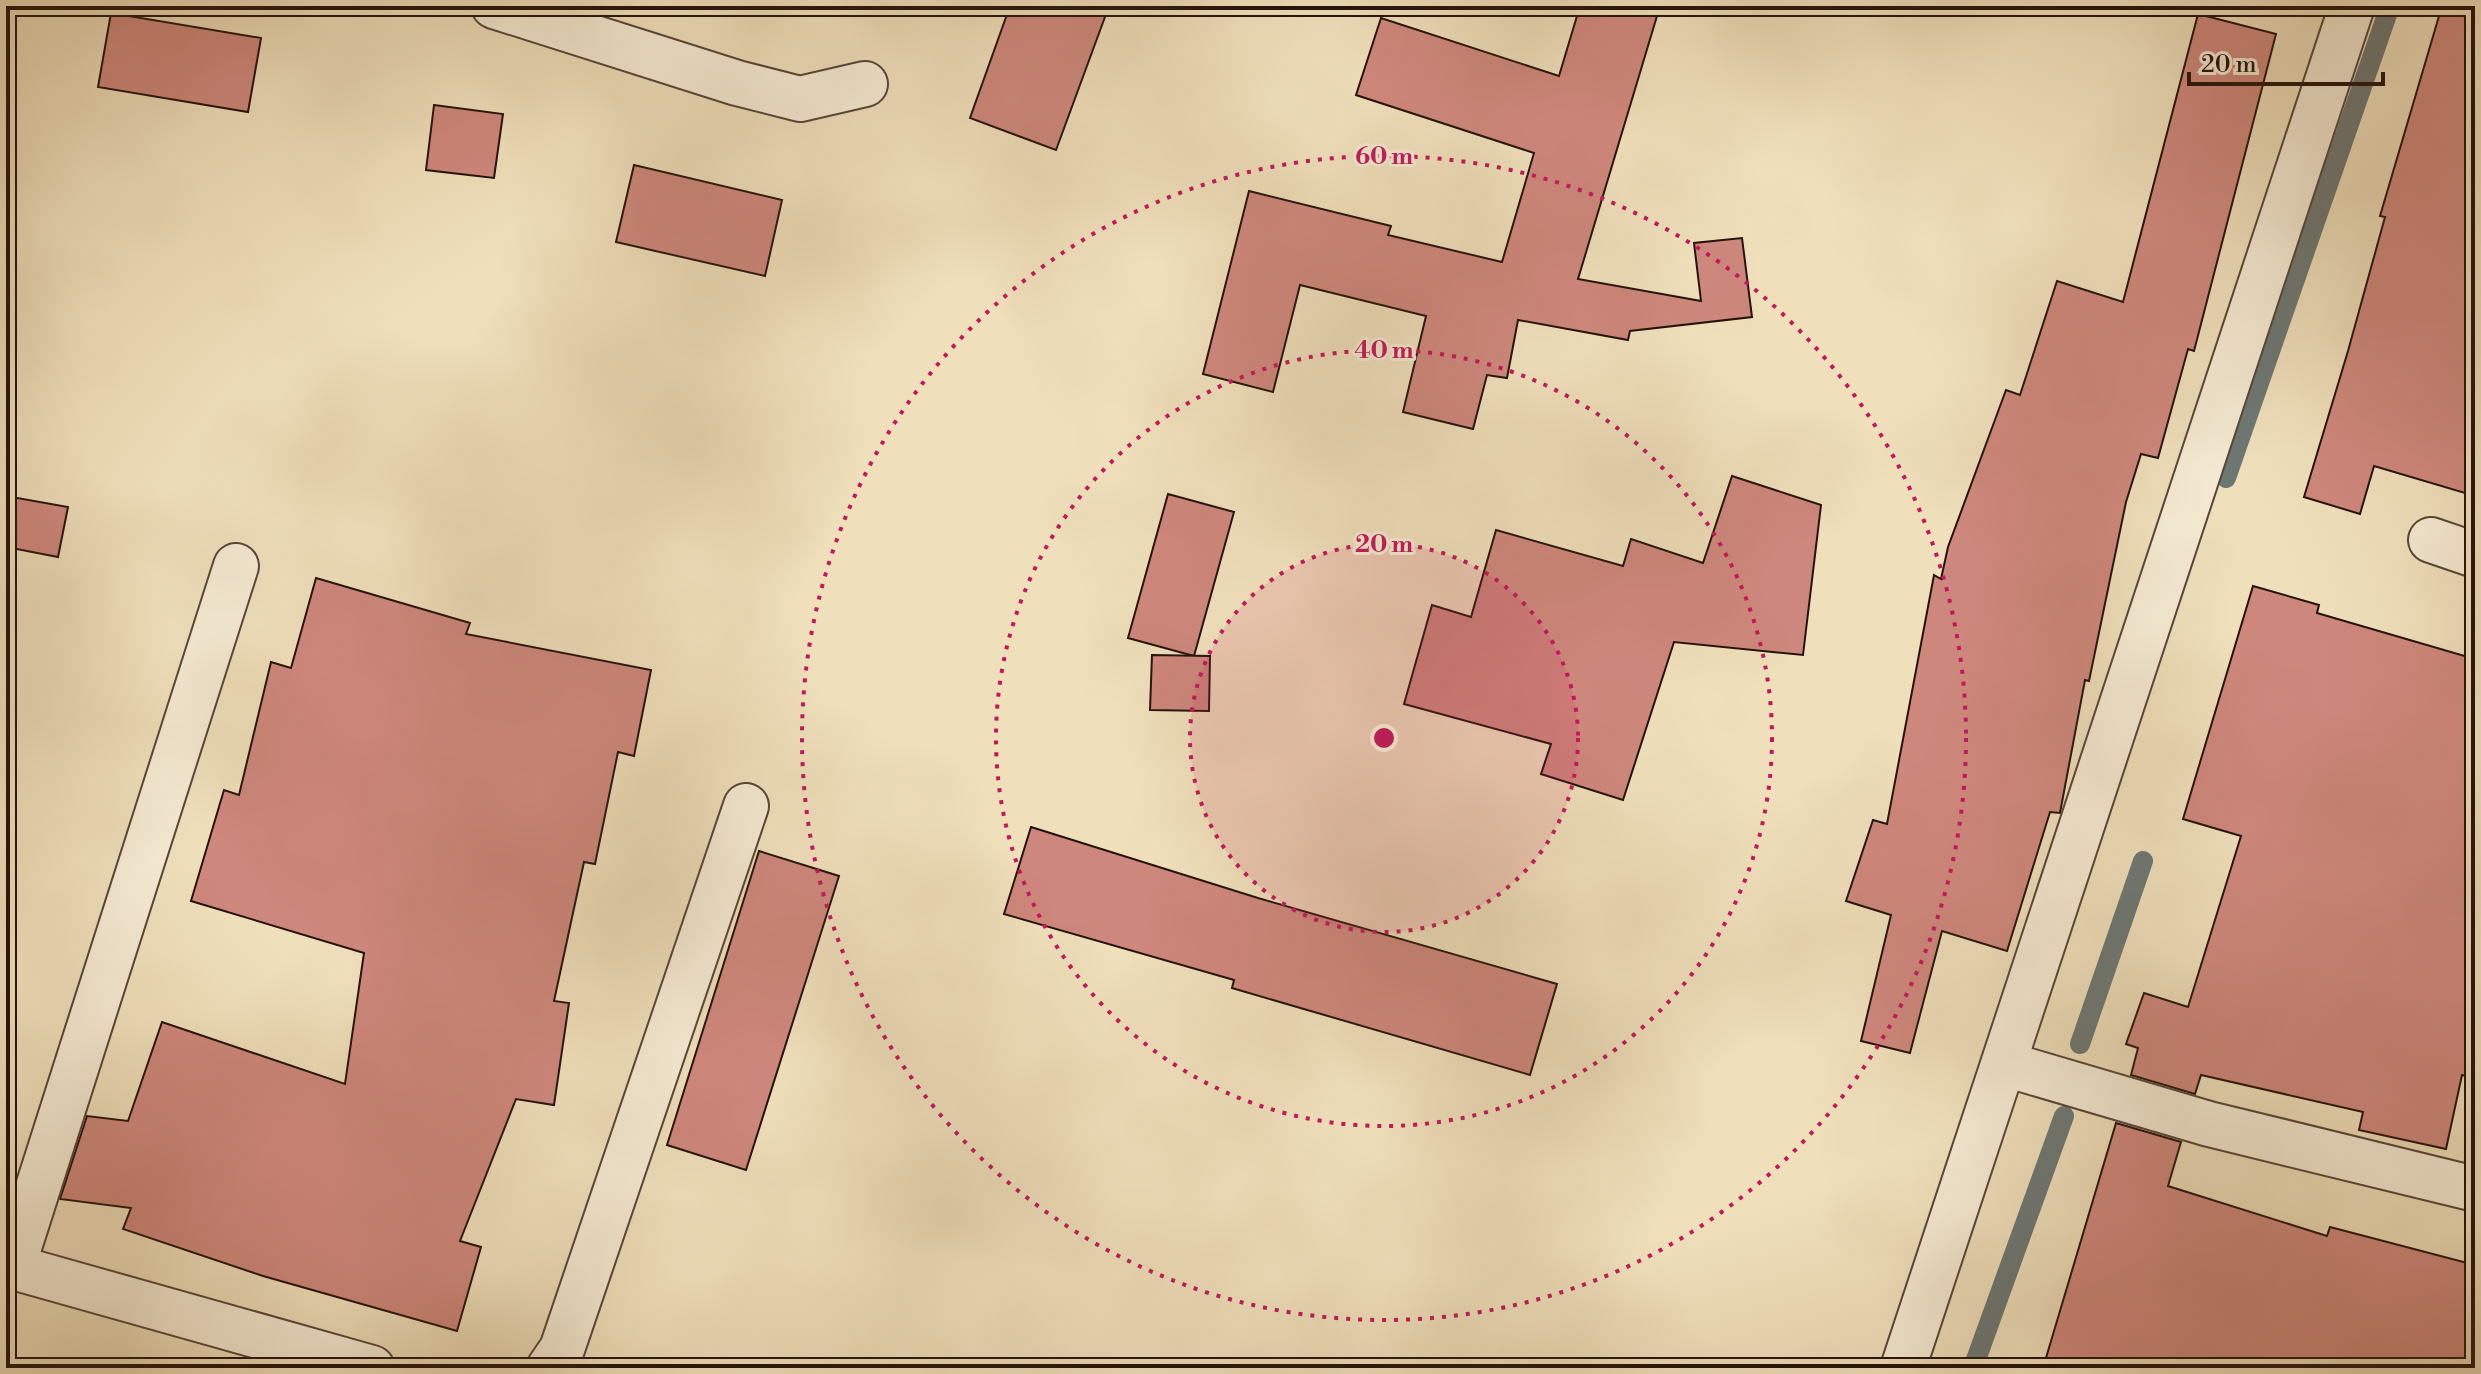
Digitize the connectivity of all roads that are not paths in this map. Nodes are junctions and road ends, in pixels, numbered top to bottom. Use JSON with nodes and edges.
{"nodes":[{"id":1,"x":494,"y":6,"type":"edge"},
{"id":2,"x":2352,"y":6,"type":"edge"},
{"id":3,"x":865,"y":84,"type":"dead end"},
{"id":4,"x":2431,"y":540,"type":"dead end"},
{"id":5,"x":2475,"y":555,"type":"edge"},
{"id":6,"x":236,"y":566,"type":"dead end"},
{"id":7,"x":746,"y":806,"type":"dead end"},
{"id":8,"x":2005,"y":1064,"type":"junction"},
{"id":9,"x":2475,"y":1189,"type":"edge"},
{"id":10,"x":9,"y":1265,"type":"edge"},
{"id":11,"x":372,"y":1368,"type":"edge"},
{"id":12,"x":549,"y":1368,"type":"edge"},
{"id":13,"x":1903,"y":1368,"type":"edge"}],
"edges":[{"from":1,"to":3,"type":"street"},
{"from":2,"to":8,"type":"street"},
{"from":4,"to":5,"type":"street"},
{"from":6,"to":10,"type":"street"},
{"from":7,"to":12,"type":"street"},
{"from":8,"to":9,"type":"street"},
{"from":8,"to":13,"type":"street"},
{"from":10,"to":11,"type":"street"}]}
